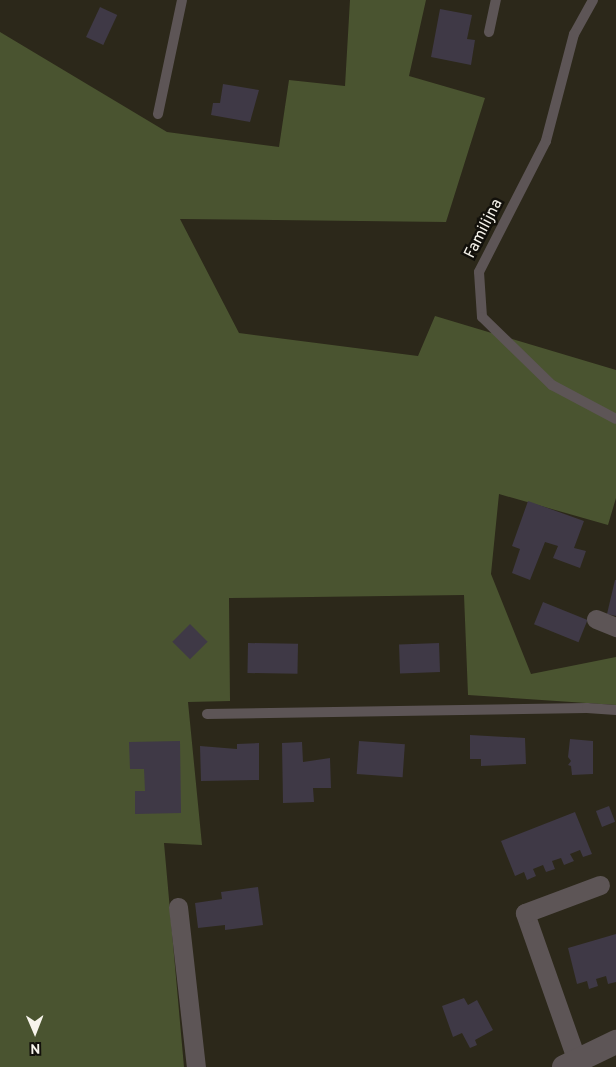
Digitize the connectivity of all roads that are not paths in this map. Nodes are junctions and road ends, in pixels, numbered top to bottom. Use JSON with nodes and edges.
{"nodes":[{"id":1,"x":182,"y":0,"type":"edge"},
{"id":2,"x":496,"y":0,"type":"edge"},
{"id":3,"x":592,"y":0,"type":"edge"},
{"id":4,"x":489,"y":32,"type":"dead end"},
{"id":5,"x":158,"y":114,"type":"dead end"},
{"id":6,"x":616,"y":419,"type":"edge"},
{"id":7,"x":596,"y":619,"type":"dead end"},
{"id":8,"x":616,"y":627,"type":"edge"},
{"id":9,"x":616,"y":710,"type":"edge"},
{"id":10,"x":207,"y":714,"type":"dead end"},
{"id":11,"x":600,"y":885,"type":"dead end"},
{"id":12,"x":178,"y":907,"type":"dead end"},
{"id":13,"x":616,"y":1042,"type":"edge"},
{"id":14,"x":571,"y":1064,"type":"edge"},
{"id":15,"x":196,"y":1067,"type":"edge"}],
"edges":[{"from":1,"to":5,"type":"lane"},
{"from":2,"to":4,"type":"lane"},
{"from":3,"to":6,"type":"lane","name":"Familijna"},
{"from":7,"to":8,"type":"street"},
{"from":9,"to":10,"type":"lane"},
{"from":11,"to":14,"type":"street"},
{"from":12,"to":15,"type":"street"},
{"from":13,"to":14,"type":"street"}]}
